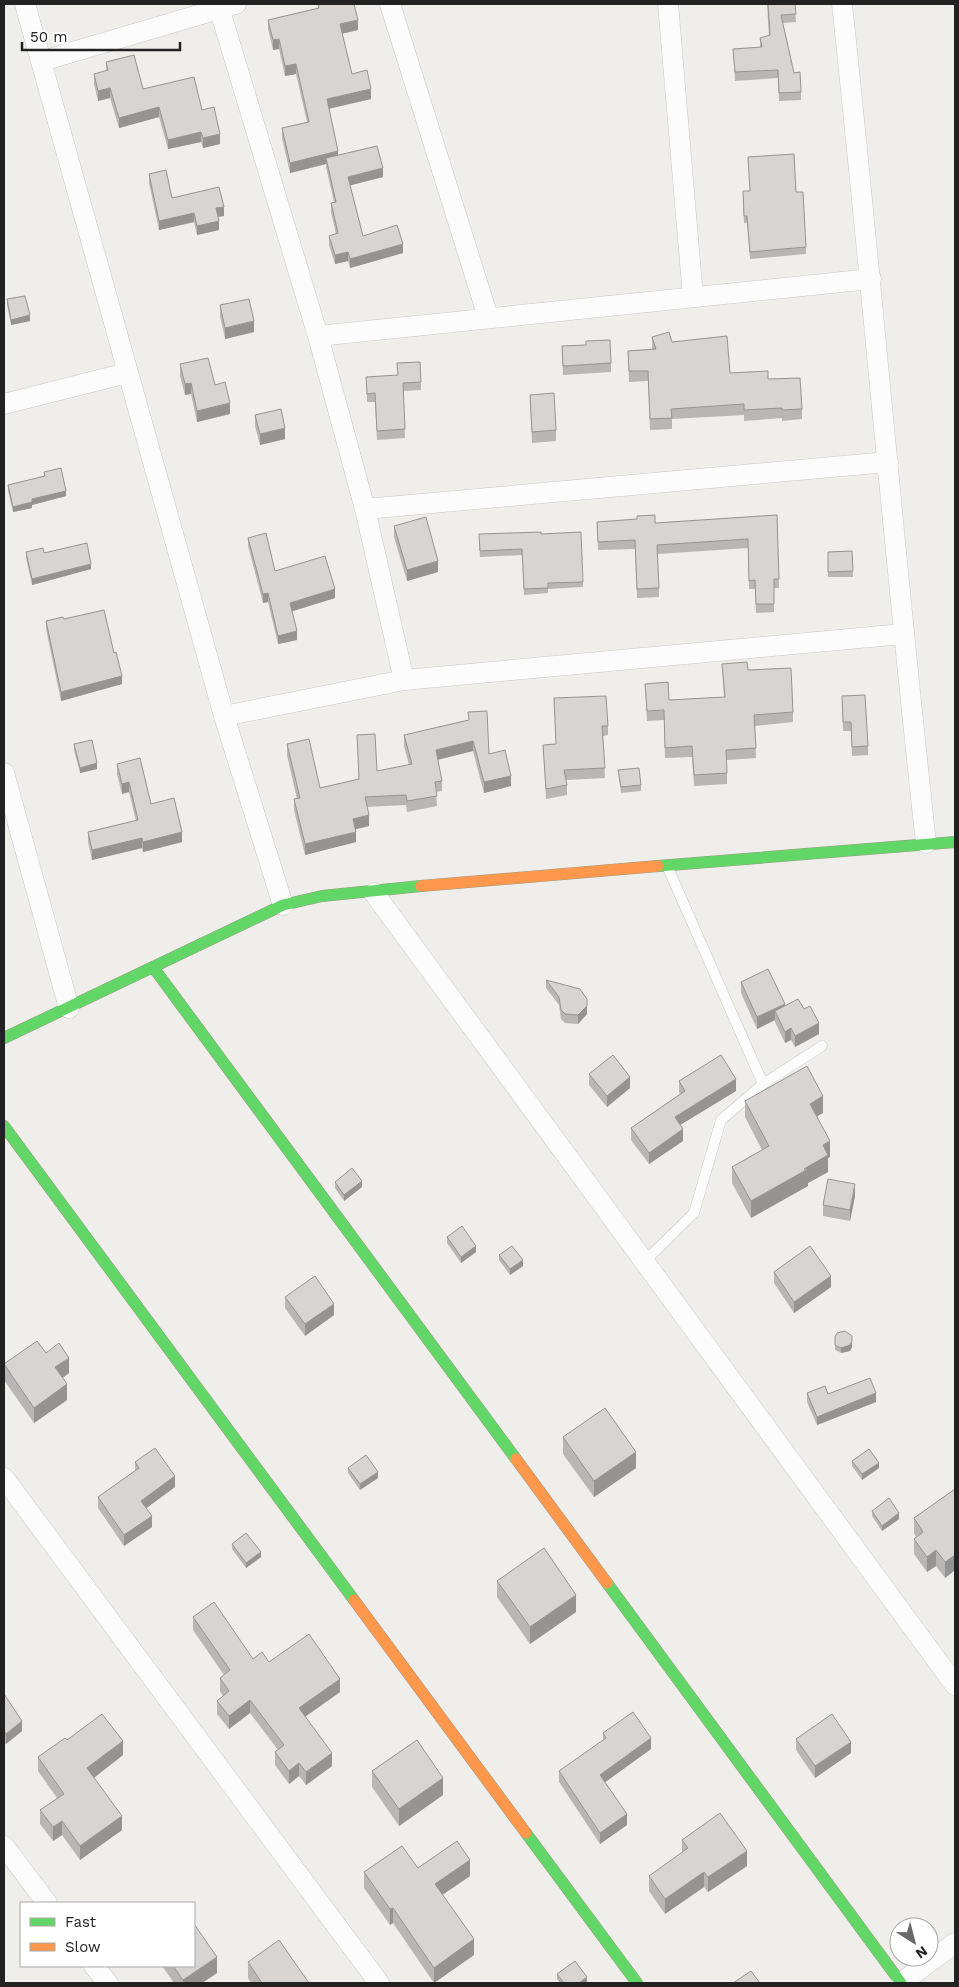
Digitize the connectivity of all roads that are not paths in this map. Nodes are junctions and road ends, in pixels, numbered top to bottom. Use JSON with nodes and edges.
{"nodes":[{"id":1,"x":25,"y":4,"type":"edge"},
{"id":2,"x":390,"y":4,"type":"edge"},
{"id":3,"x":668,"y":4,"type":"edge"},
{"id":4,"x":842,"y":4,"type":"edge"},
{"id":5,"x":225,"y":5,"type":"edge"},
{"id":6,"x":42,"y":61,"type":"junction"},
{"id":7,"x":871,"y":279,"type":"junction"},
{"id":8,"x":693,"y":297,"type":"junction"},
{"id":9,"x":488,"y":317,"type":"junction"},
{"id":10,"x":318,"y":336,"type":"junction"},
{"id":11,"x":127,"y":373,"type":"junction"},
{"id":12,"x":4,"y":404,"type":"edge"},
{"id":13,"x":888,"y":462,"type":"junction"},
{"id":14,"x":365,"y":509,"type":"junction"},
{"id":15,"x":903,"y":634,"type":"junction"},
{"id":16,"x":404,"y":680,"type":"junction"},
{"id":17,"x":224,"y":716,"type":"junction"},
{"id":18,"x":4,"y":773,"type":"edge"},
{"id":19,"x":9,"y":817,"type":"edge"},
{"id":20,"x":955,"y":842,"type":"edge"},
{"id":21,"x":926,"y":844,"type":"junction"},
{"id":22,"x":667,"y":865,"type":"junction"},
{"id":23,"x":374,"y":893,"type":"junction"},
{"id":24,"x":283,"y":906,"type":"junction"},
{"id":25,"x":153,"y":967,"type":"junction"},
{"id":26,"x":69,"y":1008,"type":"junction"},
{"id":27,"x":4,"y":1038,"type":"edge"},
{"id":28,"x":822,"y":1046,"type":"dead end"},
{"id":29,"x":763,"y":1084,"type":"junction"},
{"id":30,"x":4,"y":1126,"type":"edge"},
{"id":31,"x":645,"y":1261,"type":"junction"},
{"id":32,"x":4,"y":1478,"type":"edge"},
{"id":33,"x":955,"y":1685,"type":"edge"},
{"id":34,"x":4,"y":1846,"type":"edge"},
{"id":35,"x":46,"y":1902,"type":"edge"},
{"id":36,"x":955,"y":1943,"type":"edge"},
{"id":37,"x":95,"y":1967,"type":"edge"},
{"id":38,"x":108,"y":1983,"type":"edge"},
{"id":39,"x":379,"y":1983,"type":"edge"},
{"id":40,"x":637,"y":1983,"type":"edge"},
{"id":41,"x":901,"y":1983,"type":"edge"}],
"edges":[{"from":1,"to":6,"type":"street"},
{"from":2,"to":9,"type":"street"},
{"from":3,"to":8,"type":"street"},
{"from":4,"to":7,"type":"street"},
{"from":5,"to":6,"type":"street"},
{"from":5,"to":10,"type":"street"},
{"from":6,"to":11,"type":"street"},
{"from":7,"to":8,"type":"street"},
{"from":7,"to":13,"type":"street"},
{"from":8,"to":9,"type":"street"},
{"from":9,"to":10,"type":"street"},
{"from":10,"to":14,"type":"street"},
{"from":11,"to":12,"type":"street"},
{"from":11,"to":17,"type":"street"},
{"from":13,"to":14,"type":"street"},
{"from":13,"to":15,"type":"street"},
{"from":14,"to":16,"type":"street"},
{"from":15,"to":16,"type":"street"},
{"from":15,"to":21,"type":"street"},
{"from":16,"to":17,"type":"street"},
{"from":17,"to":24,"type":"street"},
{"from":18,"to":19,"type":"street"},
{"from":19,"to":26,"type":"street"},
{"from":20,"to":21,"type":"street"},
{"from":21,"to":22,"type":"street"},
{"from":22,"to":23,"type":"street"},
{"from":22,"to":29,"type":"lane"},
{"from":23,"to":24,"type":"street"},
{"from":23,"to":31,"type":"street"},
{"from":24,"to":25,"type":"street"},
{"from":25,"to":26,"type":"street"},
{"from":25,"to":41,"type":"street"},
{"from":26,"to":27,"type":"street"},
{"from":28,"to":29,"type":"lane"},
{"from":29,"to":31,"type":"lane"},
{"from":30,"to":40,"type":"street"},
{"from":31,"to":33,"type":"street"},
{"from":32,"to":39,"type":"street"},
{"from":34,"to":35,"type":"street"},
{"from":36,"to":41,"type":"street"},
{"from":37,"to":38,"type":"street"}]}
